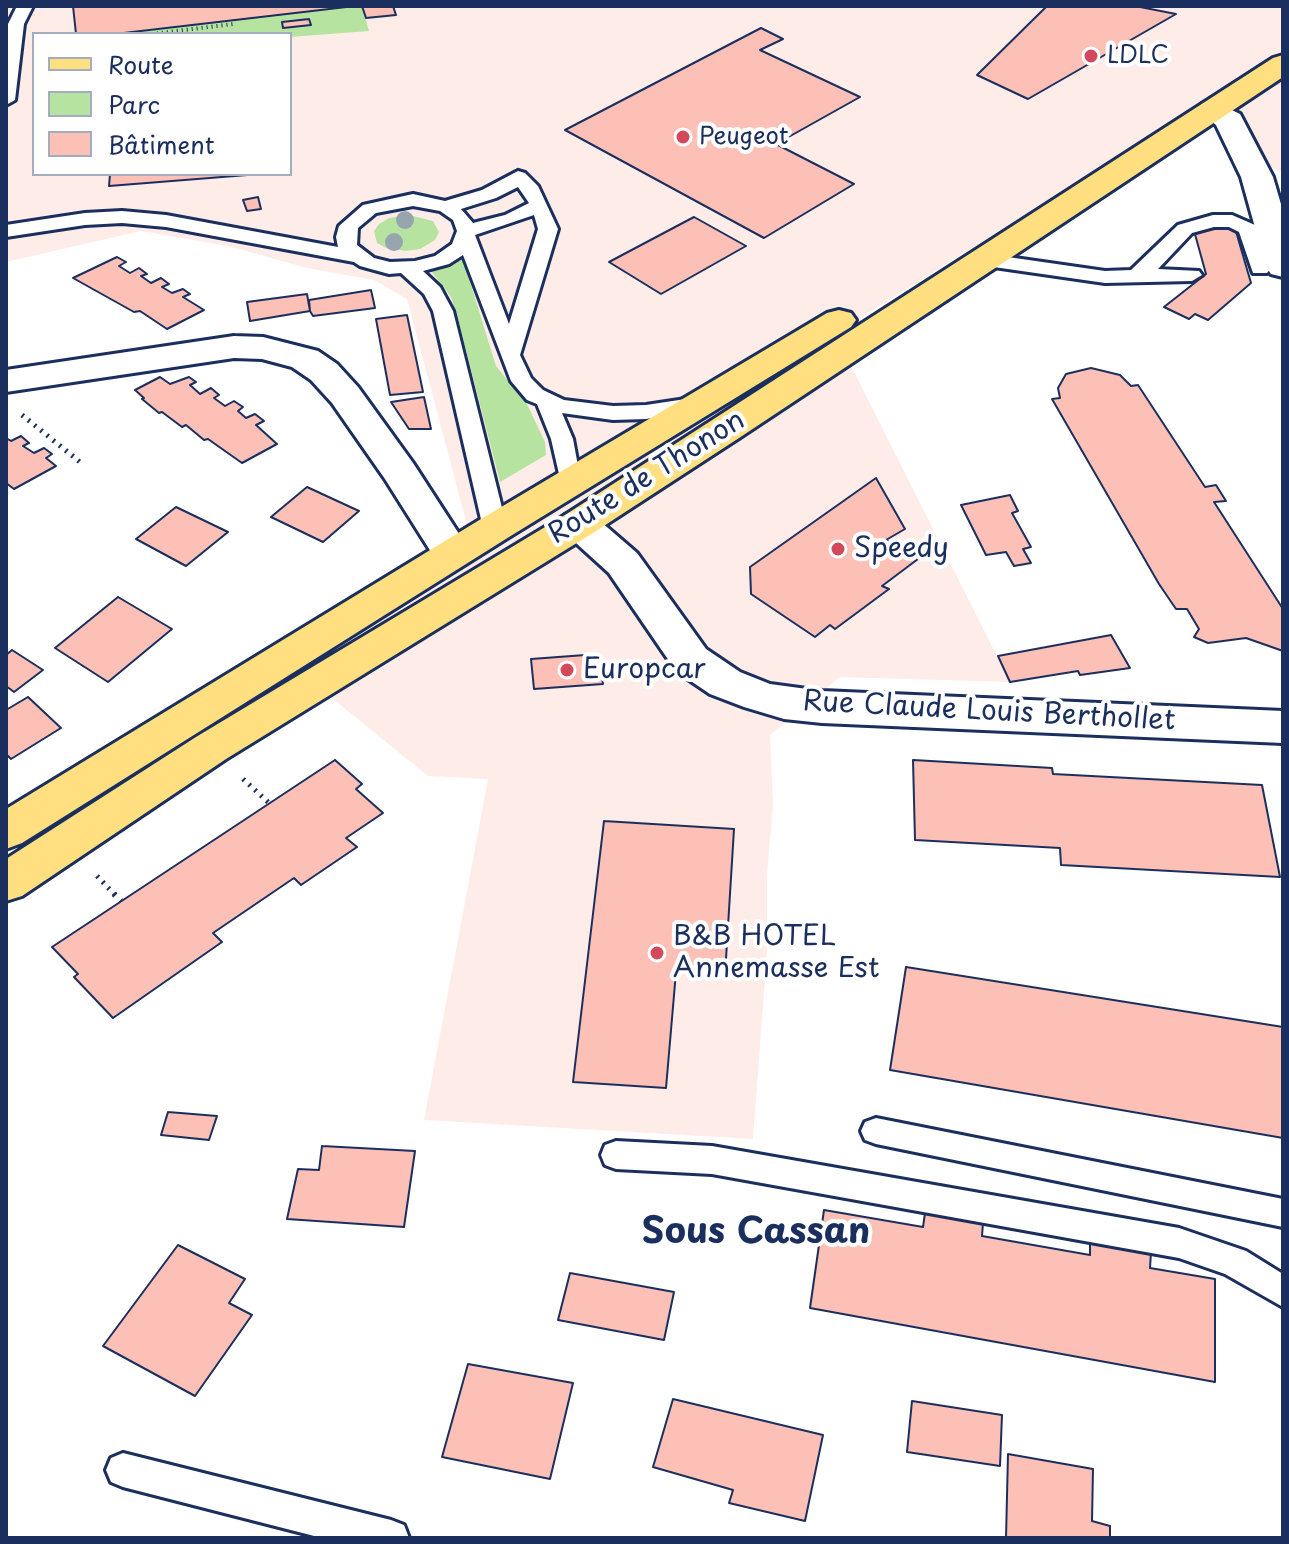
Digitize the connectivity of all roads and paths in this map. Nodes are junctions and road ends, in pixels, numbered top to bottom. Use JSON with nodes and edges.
{"nodes":[{"id":1,"x":25,"y":6,"type":"edge"},
{"id":2,"x":233,"y":20,"type":"dead end"},
{"id":3,"x":160,"y":32,"type":"edge"},
{"id":4,"x":1283,"y":39,"type":"edge"},
{"id":5,"x":1283,"y":64,"type":"edge"},
{"id":6,"x":6,"y":100,"type":"edge"},
{"id":7,"x":1213,"y":110,"type":"junction"},
{"id":8,"x":540,"y":205,"type":"junction"},
{"id":9,"x":446,"y":207,"type":"junction"},
{"id":10,"x":6,"y":231,"type":"edge"},
{"id":11,"x":467,"y":234,"type":"junction"},
{"id":12,"x":356,"y":256,"type":"junction"},
{"id":13,"x":987,"y":260,"type":"junction"},
{"id":14,"x":407,"y":268,"type":"junction"},
{"id":15,"x":1272,"y":268,"type":"edge"},
{"id":16,"x":1137,"y":275,"type":"junction"},
{"id":17,"x":1192,"y":275,"type":"dead end"},
{"id":18,"x":510,"y":355,"type":"junction"},
{"id":19,"x":12,"y":397,"type":"edge"},
{"id":20,"x":547,"y":403,"type":"junction"},
{"id":21,"x":699,"y":404,"type":"junction"},
{"id":22,"x":80,"y":462,"type":"dead end"},
{"id":23,"x":570,"y":482,"type":"junction"},
{"id":24,"x":579,"y":524,"type":"junction"},
{"id":25,"x":495,"y":528,"type":"junction"},
{"id":26,"x":452,"y":554,"type":"junction"},
{"id":27,"x":1283,"y":727,"type":"edge"},
{"id":28,"x":12,"y":821,"type":"edge"},
{"id":29,"x":6,"y":883,"type":"edge"},
{"id":30,"x":876,"y":1131,"type":"dead end"},
{"id":31,"x":616,"y":1155,"type":"dead end"},
{"id":32,"x":1283,"y":1213,"type":"edge"},
{"id":33,"x":1283,"y":1292,"type":"edge"},
{"id":34,"x":123,"y":1470,"type":"dead end"},
{"id":35,"x":391,"y":1538,"type":"edge"}],
"edges":[{"from":1,"to":6,"type":"lane"},
{"from":2,"to":3,"type":"path"},
{"from":4,"to":21,"type":"main road","name":"Route de Thonon"},
{"from":5,"to":7,"type":"main road","name":"Route de Thonon"},
{"from":7,"to":13,"type":"main road","name":"Route de Thonon"},
{"from":7,"to":15,"type":"street"},
{"from":8,"to":9,"type":"lane"},
{"from":8,"to":11,"type":"lane"},
{"from":8,"to":18,"type":"lane"},
{"from":9,"to":11,"type":"lane"},
{"from":9,"to":12,"type":"lane"},
{"from":10,"to":12,"type":"lane"},
{"from":11,"to":14,"type":"lane"},
{"from":11,"to":18,"type":"lane"},
{"from":12,"to":14,"type":"lane"},
{"from":13,"to":16,"type":"lane"},
{"from":13,"to":24,"type":"main road","name":"Route de Thonon"},
{"from":14,"to":25,"type":"lane"},
{"from":15,"to":16,"type":"lane"},
{"from":16,"to":17,"type":"lane"},
{"from":18,"to":20,"type":"lane"},
{"from":19,"to":22,"type":"path"},
{"from":19,"to":26,"type":"street"},
{"from":20,"to":21,"type":"lane"},
{"from":20,"to":23,"type":"lane"},
{"from":21,"to":23,"type":"main road","name":"Route de Thonon"},
{"from":23,"to":24,"type":"main road"},
{"from":23,"to":25,"type":"main road","name":"Route de Thonon"},
{"from":24,"to":27,"type":"street","name":"Rue Claude Louis Berthollet"},
{"from":24,"to":29,"type":"main road","name":"Route de Thonon"},
{"from":25,"to":26,"type":"main road","name":"Route de Thonon"},
{"from":26,"to":28,"type":"main road","name":"Route de Thonon"},
{"from":30,"to":32,"type":"lane"},
{"from":31,"to":33,"type":"lane"},
{"from":34,"to":35,"type":"lane"}]}
